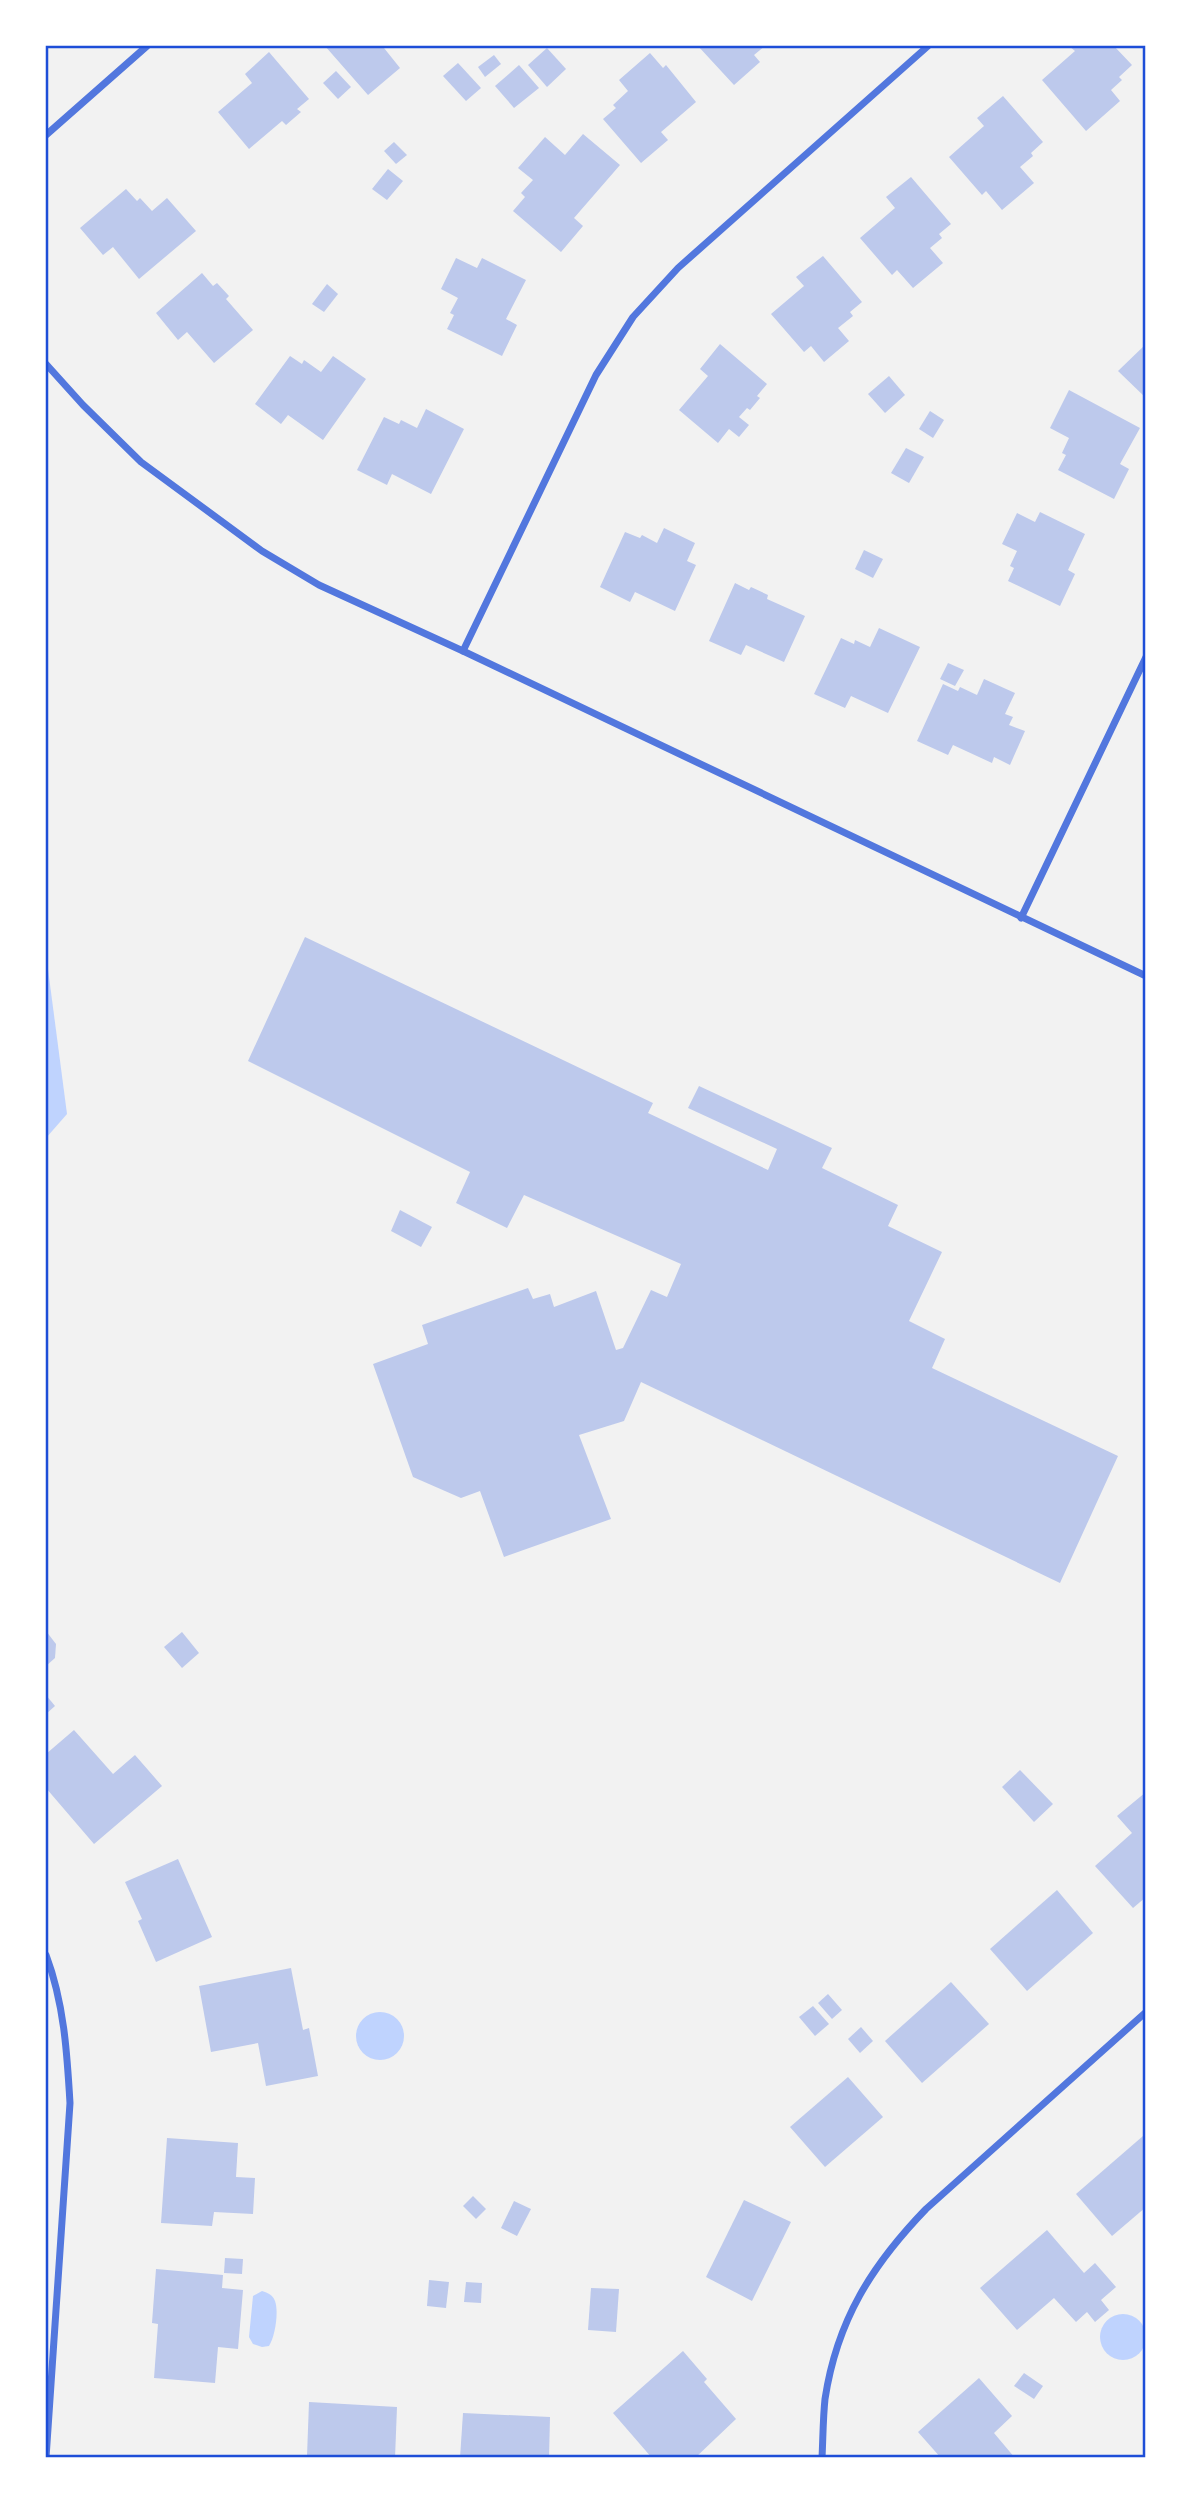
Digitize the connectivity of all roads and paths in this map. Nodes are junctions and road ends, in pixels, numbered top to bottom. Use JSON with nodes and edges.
{"nodes":[{"id":1,"x":148,"y":46,"type":"edge"},
{"id":2,"x":928,"y":46,"type":"edge"},
{"id":3,"x":46,"y":135,"type":"edge"},
{"id":4,"x":46,"y":364,"type":"edge"},
{"id":5,"x":463,"y":651,"type":"junction"},
{"id":6,"x":1146,"y":657,"type":"edge"},
{"id":7,"x":1021,"y":918,"type":"junction"},
{"id":8,"x":1146,"y":976,"type":"edge"},
{"id":9,"x":46,"y":1955,"type":"edge"},
{"id":10,"x":1146,"y":2012,"type":"edge"},
{"id":11,"x":46,"y":2458,"type":"edge"},
{"id":12,"x":822,"y":2458,"type":"edge"}],
"edges":[{"from":1,"to":3,"type":"street"},
{"from":2,"to":5,"type":"street"},
{"from":4,"to":5,"type":"street"},
{"from":5,"to":7,"type":"street"},
{"from":6,"to":7,"type":"street"},
{"from":7,"to":8,"type":"street"},
{"from":9,"to":11,"type":"street"},
{"from":10,"to":12,"type":"street"}]}
